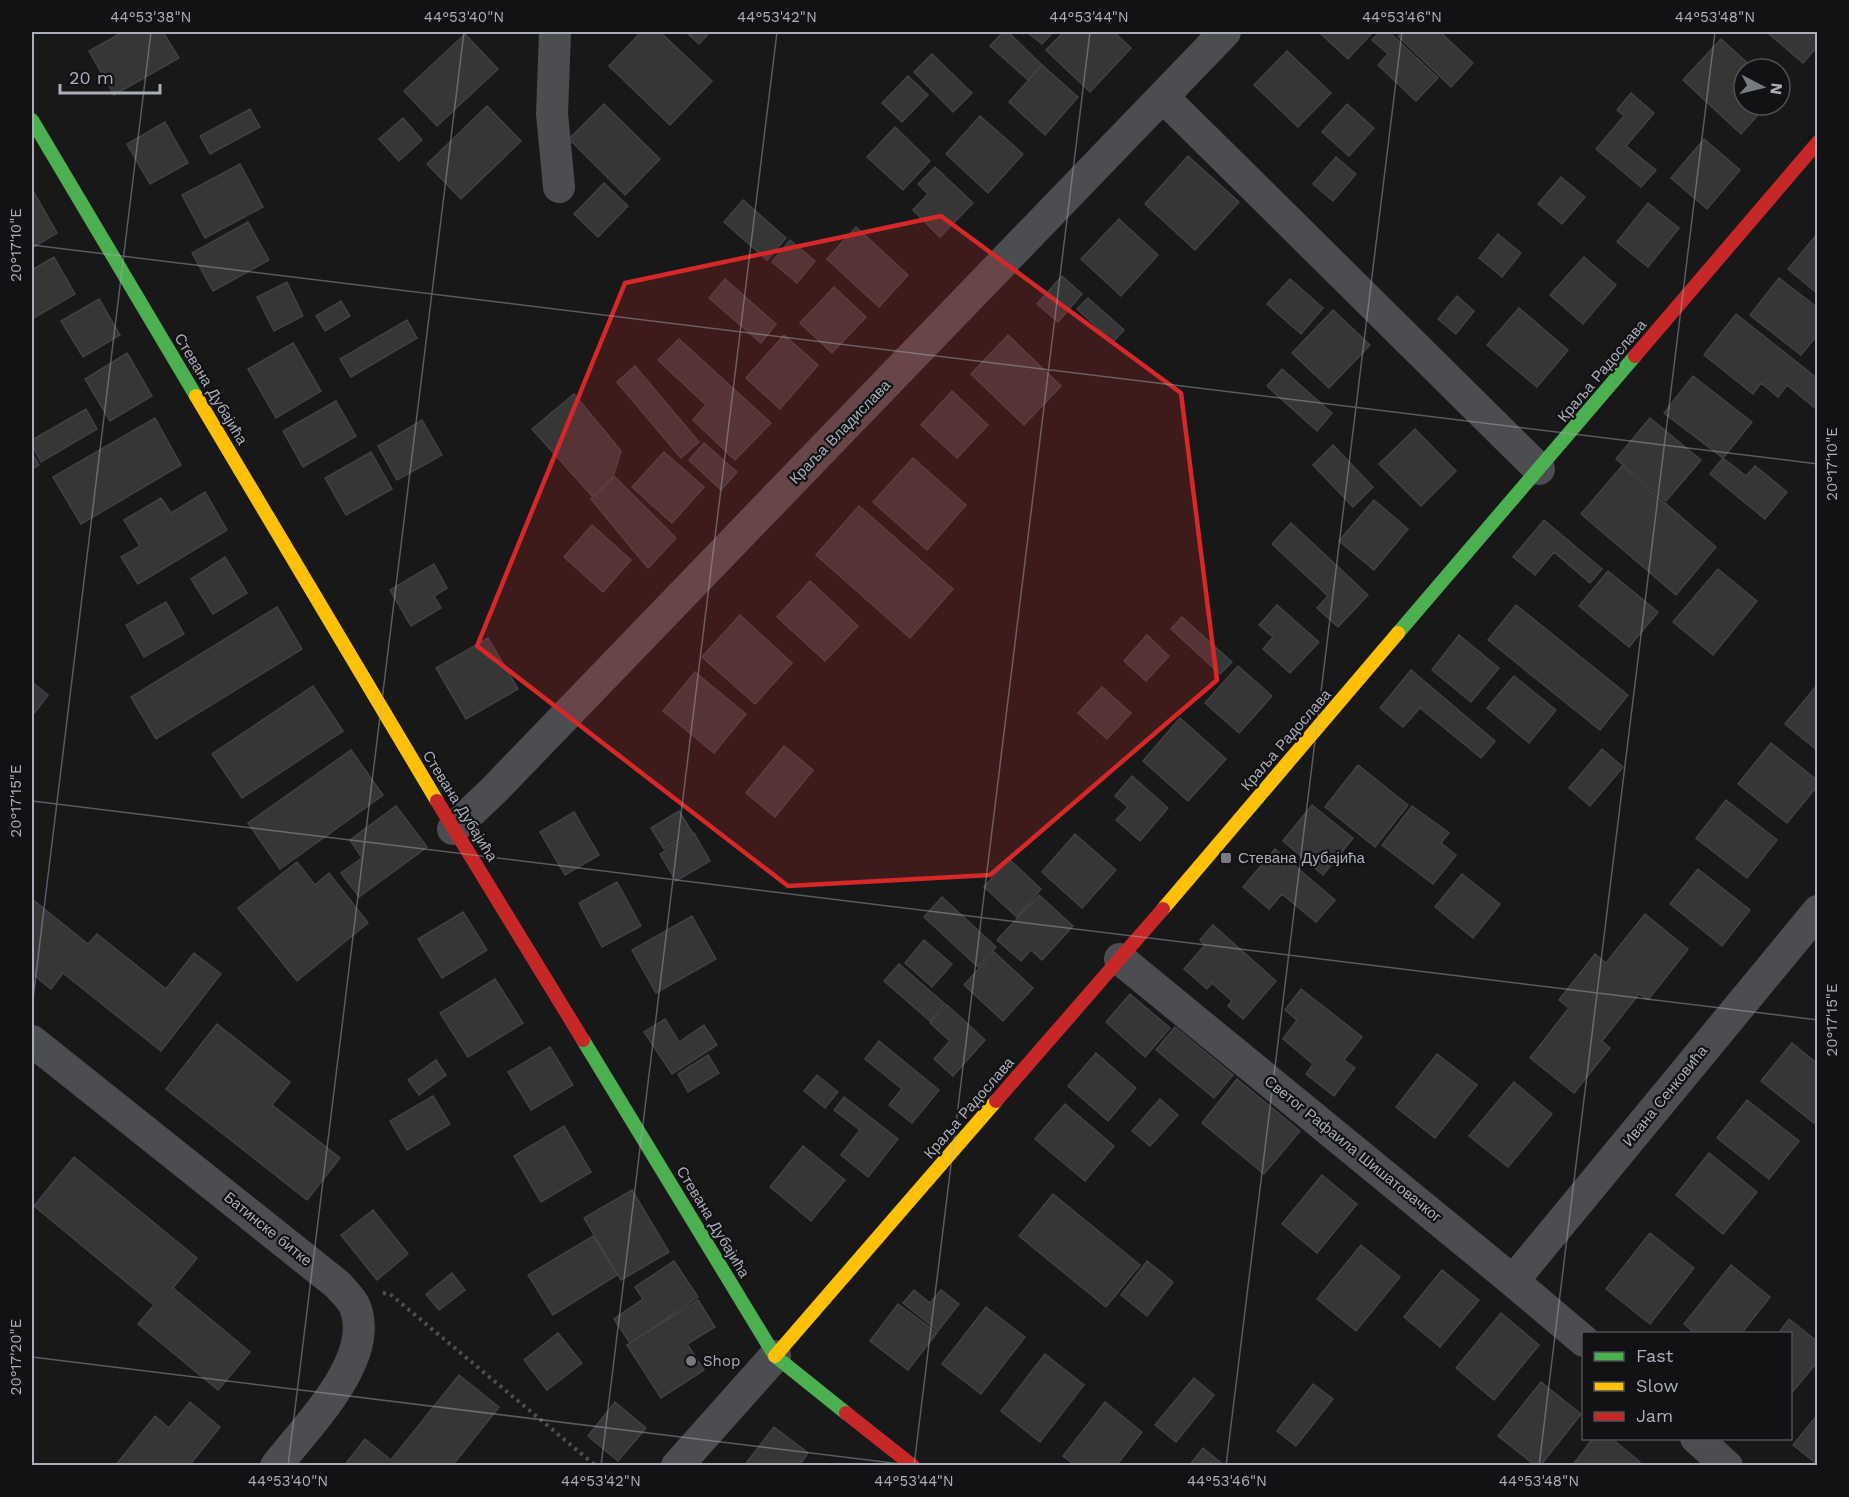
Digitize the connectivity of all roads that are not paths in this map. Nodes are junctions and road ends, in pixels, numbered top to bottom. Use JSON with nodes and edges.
{"nodes":[{"id":1,"x":555,"y":32,"type":"edge"},
{"id":2,"x":1225,"y":32,"type":"edge"},
{"id":3,"x":1163,"y":98,"type":"junction"},
{"id":4,"x":32,"y":120,"type":"edge"},
{"id":5,"x":1818,"y":142,"type":"edge"},
{"id":6,"x":559,"y":187,"type":"dead end"},
{"id":7,"x":1539,"y":469,"type":"junction"},
{"id":8,"x":453,"y":829,"type":"junction"},
{"id":9,"x":1818,"y":911,"type":"edge"},
{"id":10,"x":1120,"y":959,"type":"junction"},
{"id":11,"x":37,"y":1055,"type":"edge"},
{"id":12,"x":1513,"y":1281,"type":"junction"},
{"id":13,"x":1582,"y":1339,"type":"edge"},
{"id":14,"x":775,"y":1356,"type":"junction"},
{"id":15,"x":1698,"y":1440,"type":"edge"},
{"id":16,"x":276,"y":1466,"type":"edge"},
{"id":17,"x":677,"y":1466,"type":"edge"},
{"id":18,"x":913,"y":1466,"type":"edge"},
{"id":19,"x":1727,"y":1466,"type":"edge"}],
"edges":[{"from":1,"to":6,"type":"street"},
{"from":2,"to":3,"type":"street","name":"Краља Владислава"},
{"from":3,"to":7,"type":"street"},
{"from":3,"to":8,"type":"street","name":"Краља Владислава"},
{"from":4,"to":8,"type":"street","name":"Стевана Дубајића"},
{"from":5,"to":7,"type":"street","name":"Краља Радослава"},
{"from":7,"to":10,"type":"street","name":"Краља Радослава"},
{"from":8,"to":14,"type":"street","name":"Стевана Дубајића"},
{"from":9,"to":12,"type":"street","name":"Ивана Сенковића"},
{"from":10,"to":12,"type":"street","name":"Светог Рафаила Шишатовачког"},
{"from":10,"to":14,"type":"street","name":"Краља Радослава"},
{"from":11,"to":16,"type":"street","name":"Батинске битке"},
{"from":12,"to":13,"type":"street","name":"Светог Рафаила Шишатовачког"},
{"from":14,"to":17,"type":"street"},
{"from":14,"to":18,"type":"street","name":"Стевана Дубајића"},
{"from":15,"to":19,"type":"street"}]}
